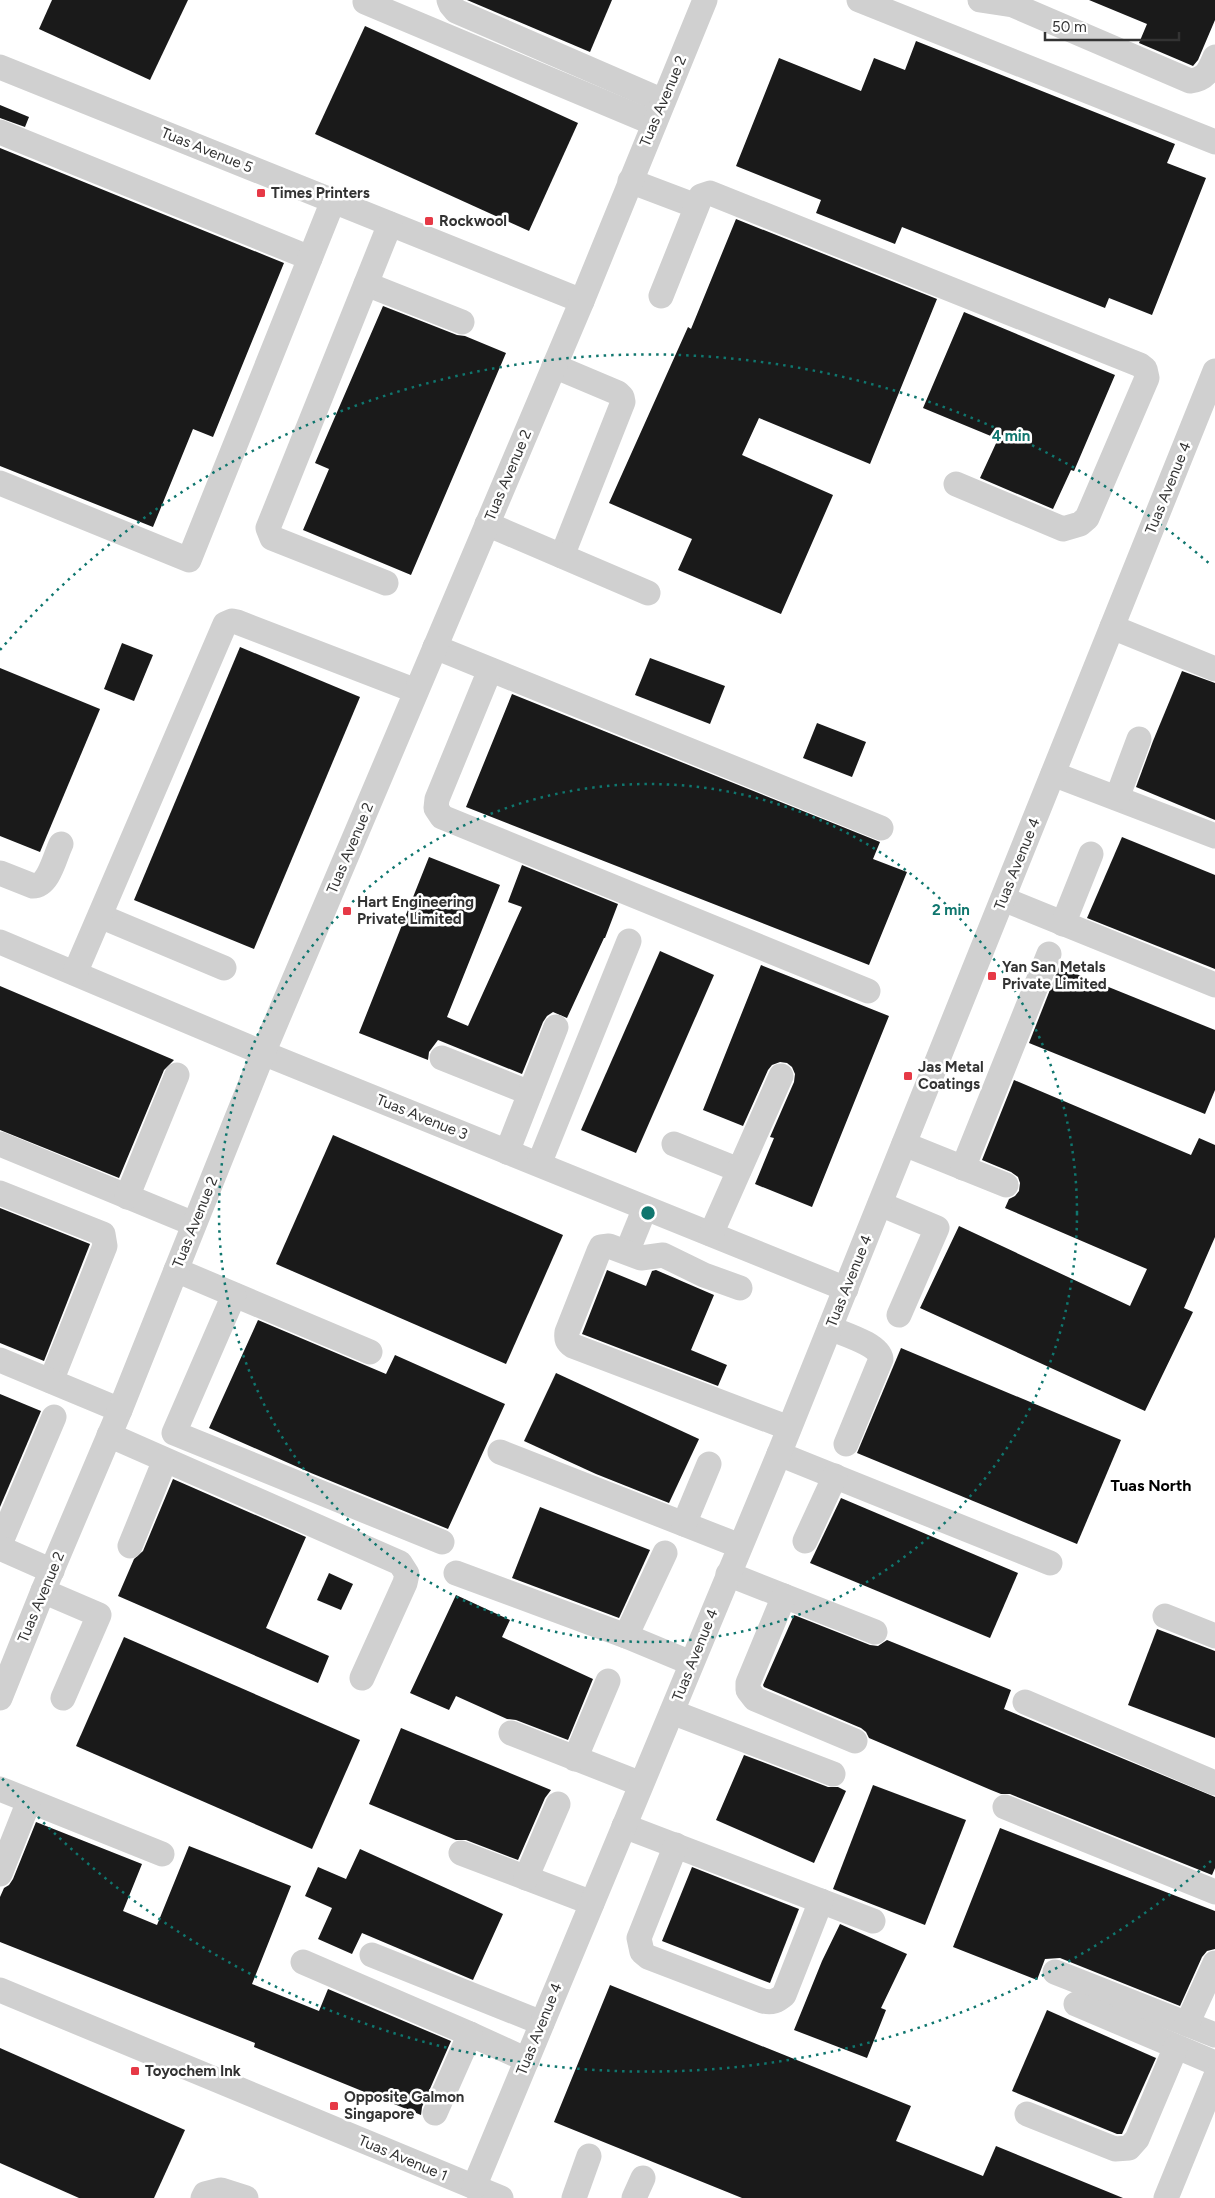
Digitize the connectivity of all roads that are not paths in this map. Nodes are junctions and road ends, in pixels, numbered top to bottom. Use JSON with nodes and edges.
{"nodes":[{"id":1,"x":449,"y":0,"type":"edge"},
{"id":2,"x":705,"y":0,"type":"edge"},
{"id":3,"x":859,"y":0,"type":"edge"},
{"id":4,"x":980,"y":0,"type":"edge"},
{"id":5,"x":365,"y":2,"type":"dead end"},
{"id":6,"x":1215,"y":57,"type":"edge"},
{"id":7,"x":0,"y":67,"type":"edge"},
{"id":8,"x":662,"y":101,"type":"junction"},
{"id":9,"x":653,"y":123,"type":"junction"},
{"id":10,"x":0,"y":132,"type":"edge"},
{"id":11,"x":1215,"y":142,"type":"edge"},
{"id":12,"x":630,"y":181,"type":"junction"},
{"id":13,"x":333,"y":200,"type":"junction"},
{"id":14,"x":696,"y":206,"type":"junction"},
{"id":15,"x":390,"y":224,"type":"junction"},
{"id":16,"x":310,"y":258,"type":"junction"},
{"id":17,"x":366,"y":284,"type":"junction"},
{"id":18,"x":661,"y":296,"type":"dead end"},
{"id":19,"x":582,"y":301,"type":"junction"},
{"id":20,"x":462,"y":322,"type":"dead end"},
{"id":21,"x":554,"y":366,"type":"junction"},
{"id":22,"x":1212,"y":386,"type":"edge"},
{"id":23,"x":0,"y":483,"type":"edge"},
{"id":24,"x":956,"y":484,"type":"dead end"},
{"id":25,"x":487,"y":524,"type":"junction"},
{"id":26,"x":562,"y":556,"type":"junction"},
{"id":27,"x":386,"y":583,"type":"dead end"},
{"id":28,"x":648,"y":593,"type":"dead end"},
{"id":29,"x":1112,"y":627,"type":"junction"},
{"id":30,"x":435,"y":647,"type":"junction"},
{"id":31,"x":1215,"y":669,"type":"edge"},
{"id":32,"x":490,"y":670,"type":"junction"},
{"id":33,"x":416,"y":691,"type":"junction"},
{"id":34,"x":1139,"y":739,"type":"dead end"},
{"id":35,"x":1053,"y":774,"type":"junction"},
{"id":36,"x":1117,"y":798,"type":"junction"},
{"id":37,"x":882,"y":828,"type":"dead end"},
{"id":38,"x":1215,"y":836,"type":"edge"},
{"id":39,"x":61,"y":844,"type":"dead end"},
{"id":40,"x":1091,"y":854,"type":"dead end"},
{"id":41,"x":0,"y":872,"type":"edge"},
{"id":42,"x":1003,"y":899,"type":"junction"},
{"id":43,"x":100,"y":916,"type":"junction"},
{"id":44,"x":1063,"y":924,"type":"junction"},
{"id":45,"x":629,"y":941,"type":"dead end"},
{"id":46,"x":0,"y":942,"type":"edge"},
{"id":47,"x":1049,"y":954,"type":"dead end"},
{"id":48,"x":224,"y":968,"type":"dead end"},
{"id":49,"x":75,"y":973,"type":"junction"},
{"id":50,"x":1215,"y":985,"type":"edge"},
{"id":51,"x":868,"y":991,"type":"dead end"},
{"id":52,"x":556,"y":1027,"type":"dead end"},
{"id":53,"x":263,"y":1052,"type":"junction"},
{"id":54,"x":442,"y":1058,"type":"dead end"},
{"id":55,"x":177,"y":1074,"type":"dead end"},
{"id":56,"x":780,"y":1076,"type":"dead end"},
{"id":57,"x":530,"y":1094,"type":"junction"},
{"id":58,"x":0,"y":1144,"type":"edge"},
{"id":59,"x":674,"y":1144,"type":"dead end"},
{"id":60,"x":904,"y":1144,"type":"junction"},
{"id":61,"x":507,"y":1152,"type":"junction"},
{"id":62,"x":539,"y":1164,"type":"junction"},
{"id":63,"x":963,"y":1168,"type":"junction"},
{"id":64,"x":739,"y":1170,"type":"junction"},
{"id":65,"x":1006,"y":1185,"type":"dead end"},
{"id":66,"x":0,"y":1193,"type":"edge"},
{"id":67,"x":127,"y":1197,"type":"junction"},
{"id":68,"x":880,"y":1204,"type":"junction"},
{"id":69,"x":645,"y":1208,"type":"junction"},
{"id":70,"x":194,"y":1224,"type":"junction"},
{"id":71,"x":711,"y":1234,"type":"junction"},
{"id":72,"x":627,"y":1252,"type":"junction"},
{"id":73,"x":176,"y":1270,"type":"junction"},
{"id":74,"x":740,"y":1288,"type":"dead end"},
{"id":75,"x":846,"y":1289,"type":"junction"},
{"id":76,"x":234,"y":1295,"type":"junction"},
{"id":77,"x":899,"y":1315,"type":"dead end"},
{"id":78,"x":830,"y":1328,"type":"junction"},
{"id":79,"x":370,"y":1352,"type":"dead end"},
{"id":80,"x":0,"y":1360,"type":"edge"},
{"id":81,"x":51,"y":1381,"type":"junction"},
{"id":82,"x":120,"y":1410,"type":"junction"},
{"id":83,"x":54,"y":1417,"type":"dead end"},
{"id":84,"x":789,"y":1428,"type":"junction"},
{"id":85,"x":109,"y":1435,"type":"junction"},
{"id":86,"x":846,"y":1444,"type":"dead end"},
{"id":87,"x":500,"y":1452,"type":"dead end"},
{"id":88,"x":779,"y":1454,"type":"junction"},
{"id":89,"x":165,"y":1460,"type":"junction"},
{"id":90,"x":709,"y":1464,"type":"dead end"},
{"id":91,"x":835,"y":1476,"type":"junction"},
{"id":92,"x":684,"y":1524,"type":"junction"},
{"id":93,"x":805,"y":1541,"type":"dead end"},
{"id":94,"x":442,"y":1542,"type":"dead end"},
{"id":95,"x":0,"y":1544,"type":"edge"},
{"id":96,"x":130,"y":1546,"type":"dead end"},
{"id":97,"x":740,"y":1546,"type":"junction"},
{"id":98,"x":0,"y":1548,"type":"edge"},
{"id":99,"x":665,"y":1553,"type":"dead end"},
{"id":100,"x":1050,"y":1563,"type":"dead end"},
{"id":101,"x":456,"y":1573,"type":"dead end"},
{"id":102,"x":728,"y":1574,"type":"junction"},
{"id":103,"x":48,"y":1581,"type":"junction"},
{"id":104,"x":784,"y":1596,"type":"junction"},
{"id":105,"x":1165,"y":1616,"type":"dead end"},
{"id":106,"x":875,"y":1632,"type":"dead end"},
{"id":107,"x":626,"y":1636,"type":"junction"},
{"id":108,"x":1215,"y":1636,"type":"edge"},
{"id":109,"x":691,"y":1663,"type":"junction"},
{"id":110,"x":362,"y":1678,"type":"dead end"},
{"id":111,"x":608,"y":1681,"type":"dead end"},
{"id":112,"x":0,"y":1698,"type":"edge"},
{"id":113,"x":63,"y":1698,"type":"dead end"},
{"id":114,"x":1025,"y":1702,"type":"dead end"},
{"id":115,"x":672,"y":1712,"type":"junction"},
{"id":116,"x":511,"y":1734,"type":"dead end"},
{"id":117,"x":855,"y":1741,"type":"dead end"},
{"id":118,"x":575,"y":1759,"type":"junction"},
{"id":119,"x":832,"y":1774,"type":"dead end"},
{"id":120,"x":1215,"y":1782,"type":"edge"},
{"id":121,"x":642,"y":1784,"type":"junction"},
{"id":122,"x":0,"y":1789,"type":"edge"},
{"id":123,"x":29,"y":1801,"type":"junction"},
{"id":124,"x":558,"y":1804,"type":"dead end"},
{"id":125,"x":1005,"y":1807,"type":"dead end"},
{"id":126,"x":624,"y":1826,"type":"junction"},
{"id":127,"x":676,"y":1845,"type":"junction"},
{"id":128,"x":461,"y":1853,"type":"dead end"},
{"id":129,"x":162,"y":1854,"type":"dead end"},
{"id":130,"x":0,"y":1874,"type":"edge"},
{"id":131,"x":526,"y":1878,"type":"junction"},
{"id":132,"x":1215,"y":1892,"type":"edge"},
{"id":133,"x":821,"y":1901,"type":"junction"},
{"id":134,"x":592,"y":1904,"type":"junction"},
{"id":135,"x":873,"y":1920,"type":"dead end"},
{"id":136,"x":372,"y":1955,"type":"dead end"},
{"id":137,"x":303,"y":1962,"type":"dead end"},
{"id":138,"x":1215,"y":1963,"type":"edge"},
{"id":139,"x":1055,"y":1972,"type":"dead end"},
{"id":140,"x":0,"y":1990,"type":"edge"},
{"id":141,"x":1076,"y":2004,"type":"dead end"},
{"id":142,"x":542,"y":2023,"type":"junction"},
{"id":143,"x":1187,"y":2024,"type":"junction"},
{"id":144,"x":470,"y":2034,"type":"junction"},
{"id":145,"x":1215,"y":2035,"type":"edge"},
{"id":146,"x":1176,"y":2046,"type":"junction"},
{"id":147,"x":527,"y":2060,"type":"junction"},
{"id":148,"x":1215,"y":2063,"type":"edge"},
{"id":149,"x":1214,"y":2085,"type":"edge"},
{"id":150,"x":435,"y":2112,"type":"dead end"},
{"id":151,"x":1027,"y":2114,"type":"dead end"},
{"id":152,"x":589,"y":2156,"type":"dead end"},
{"id":153,"x":490,"y":2194,"type":"edge"},
{"id":154,"x":204,"y":2198,"type":"edge"},
{"id":155,"x":246,"y":2198,"type":"edge"},
{"id":156,"x":574,"y":2198,"type":"edge"},
{"id":157,"x":1166,"y":2198,"type":"edge"}],
"edges":[{"from":1,"to":8,"type":"street"},
{"from":2,"to":8,"type":"street","name":"Tuas Avenue 2"},
{"from":3,"to":11,"type":"street"},
{"from":4,"to":6,"type":"street"},
{"from":5,"to":9,"type":"street"},
{"from":7,"to":13,"type":"street","name":"Tuas Avenue 5"},
{"from":8,"to":9,"type":"street","name":"Tuas Avenue 2"},
{"from":9,"to":12,"type":"street","name":"Tuas Avenue 2"},
{"from":10,"to":16,"type":"street"},
{"from":12,"to":14,"type":"street"},
{"from":12,"to":19,"type":"street","name":"Tuas Avenue 2"},
{"from":13,"to":15,"type":"street","name":"Tuas Avenue 5"},
{"from":13,"to":16,"type":"street"},
{"from":14,"to":18,"type":"street"},
{"from":14,"to":24,"type":"street"},
{"from":15,"to":17,"type":"street"},
{"from":15,"to":19,"type":"street","name":"Tuas Avenue 5"},
{"from":16,"to":23,"type":"street"},
{"from":17,"to":20,"type":"street"},
{"from":17,"to":27,"type":"street"},
{"from":19,"to":21,"type":"street","name":"Tuas Avenue 2"},
{"from":21,"to":25,"type":"street","name":"Tuas Avenue 2"},
{"from":21,"to":26,"type":"street"},
{"from":22,"to":29,"type":"street","name":"Tuas Avenue 4"},
{"from":25,"to":26,"type":"street"},
{"from":25,"to":30,"type":"street","name":"Tuas Avenue 2"},
{"from":26,"to":28,"type":"street"},
{"from":29,"to":31,"type":"street"},
{"from":29,"to":35,"type":"street","name":"Tuas Avenue 4"},
{"from":30,"to":32,"type":"street"},
{"from":30,"to":33,"type":"street","name":"Tuas Avenue 2"},
{"from":32,"to":37,"type":"street"},
{"from":32,"to":51,"type":"street"},
{"from":33,"to":43,"type":"street"},
{"from":33,"to":53,"type":"street","name":"Tuas Avenue 2"},
{"from":34,"to":36,"type":"street"},
{"from":35,"to":36,"type":"street"},
{"from":35,"to":42,"type":"street","name":"Tuas Avenue 4"},
{"from":36,"to":38,"type":"street"},
{"from":39,"to":41,"type":"street"},
{"from":40,"to":44,"type":"street"},
{"from":42,"to":44,"type":"street"},
{"from":42,"to":60,"type":"street","name":"Tuas Avenue 4"},
{"from":43,"to":48,"type":"street"},
{"from":43,"to":49,"type":"street"},
{"from":44,"to":50,"type":"street"},
{"from":45,"to":62,"type":"street"},
{"from":46,"to":49,"type":"street","name":"Tuas Avenue 3"},
{"from":47,"to":63,"type":"street"},
{"from":49,"to":53,"type":"street","name":"Tuas Avenue 3"},
{"from":52,"to":57,"type":"street"},
{"from":53,"to":61,"type":"street","name":"Tuas Avenue 3"},
{"from":53,"to":70,"type":"street","name":"Tuas Avenue 2"},
{"from":54,"to":57,"type":"street"},
{"from":55,"to":67,"type":"street"},
{"from":56,"to":64,"type":"street"},
{"from":57,"to":61,"type":"street"},
{"from":58,"to":67,"type":"street"},
{"from":59,"to":64,"type":"street"},
{"from":60,"to":63,"type":"street"},
{"from":60,"to":68,"type":"street","name":"Tuas Avenue 4"},
{"from":61,"to":62,"type":"street","name":"Tuas Avenue 3"},
{"from":62,"to":69,"type":"street","name":"Tuas Avenue 3"},
{"from":63,"to":65,"type":"street"},
{"from":64,"to":71,"type":"street"},
{"from":66,"to":81,"type":"street"},
{"from":67,"to":70,"type":"street"},
{"from":68,"to":75,"type":"street","name":"Tuas Avenue 4"},
{"from":68,"to":77,"type":"street"},
{"from":69,"to":71,"type":"street","name":"Tuas Avenue 3"},
{"from":69,"to":72,"type":"street"},
{"from":70,"to":73,"type":"street","name":"Tuas Avenue 2"},
{"from":71,"to":75,"type":"street","name":"Tuas Avenue 3"},
{"from":72,"to":74,"type":"street"},
{"from":72,"to":84,"type":"street"},
{"from":73,"to":76,"type":"street"},
{"from":73,"to":82,"type":"street","name":"Tuas Avenue 2"},
{"from":75,"to":78,"type":"street","name":"Tuas Avenue 4"},
{"from":76,"to":79,"type":"street"},
{"from":76,"to":94,"type":"street"},
{"from":78,"to":84,"type":"street","name":"Tuas Avenue 4"},
{"from":78,"to":86,"type":"street"},
{"from":80,"to":81,"type":"street"},
{"from":81,"to":82,"type":"street"},
{"from":82,"to":85,"type":"street","name":"Tuas Avenue 2"},
{"from":83,"to":95,"type":"street"},
{"from":84,"to":88,"type":"street","name":"Tuas Avenue 4"},
{"from":85,"to":89,"type":"street"},
{"from":85,"to":103,"type":"street","name":"Tuas Avenue 2"},
{"from":87,"to":92,"type":"street"},
{"from":88,"to":91,"type":"street"},
{"from":88,"to":97,"type":"street","name":"Tuas Avenue 4"},
{"from":89,"to":96,"type":"street"},
{"from":89,"to":110,"type":"street"},
{"from":90,"to":92,"type":"street"},
{"from":91,"to":93,"type":"street"},
{"from":91,"to":100,"type":"street"},
{"from":92,"to":97,"type":"street"},
{"from":97,"to":102,"type":"street","name":"Tuas Avenue 4"},
{"from":98,"to":103,"type":"street"},
{"from":99,"to":107,"type":"street"},
{"from":101,"to":107,"type":"street"},
{"from":102,"to":104,"type":"street"},
{"from":102,"to":109,"type":"street","name":"Tuas Avenue 4"},
{"from":103,"to":112,"type":"street","name":"Tuas Avenue 2"},
{"from":103,"to":113,"type":"street"},
{"from":104,"to":106,"type":"street"},
{"from":104,"to":117,"type":"street"},
{"from":105,"to":108,"type":"street"},
{"from":107,"to":109,"type":"street"},
{"from":109,"to":115,"type":"street","name":"Tuas Avenue 4"},
{"from":111,"to":118,"type":"street"},
{"from":114,"to":120,"type":"street"},
{"from":115,"to":119,"type":"street"},
{"from":115,"to":121,"type":"street","name":"Tuas Avenue 4"},
{"from":116,"to":118,"type":"street"},
{"from":118,"to":121,"type":"street"},
{"from":121,"to":126,"type":"street","name":"Tuas Avenue 4"},
{"from":122,"to":123,"type":"street"},
{"from":123,"to":129,"type":"street"},
{"from":123,"to":130,"type":"street"},
{"from":124,"to":131,"type":"street"},
{"from":125,"to":132,"type":"street"},
{"from":126,"to":127,"type":"street"},
{"from":126,"to":134,"type":"street","name":"Tuas Avenue 4"},
{"from":127,"to":133,"type":"street"},
{"from":127,"to":133,"type":"street"},
{"from":128,"to":131,"type":"street"},
{"from":131,"to":134,"type":"street"},
{"from":133,"to":135,"type":"street"},
{"from":134,"to":142,"type":"street","name":"Tuas Avenue 4"},
{"from":136,"to":142,"type":"street"},
{"from":137,"to":144,"type":"street"},
{"from":138,"to":143,"type":"street"},
{"from":139,"to":143,"type":"street"},
{"from":140,"to":153,"type":"street","name":"Tuas Avenue 1"},
{"from":141,"to":146,"type":"street"},
{"from":142,"to":147,"type":"street","name":"Tuas Avenue 4"},
{"from":143,"to":145,"type":"street"},
{"from":144,"to":147,"type":"street"},
{"from":144,"to":150,"type":"street"},
{"from":146,"to":148,"type":"street"},
{"from":146,"to":151,"type":"street"},
{"from":147,"to":153,"type":"street","name":"Tuas Avenue 4"},
{"from":149,"to":157,"type":"street"},
{"from":152,"to":156,"type":"street"},
{"from":154,"to":155,"type":"street"}]}
